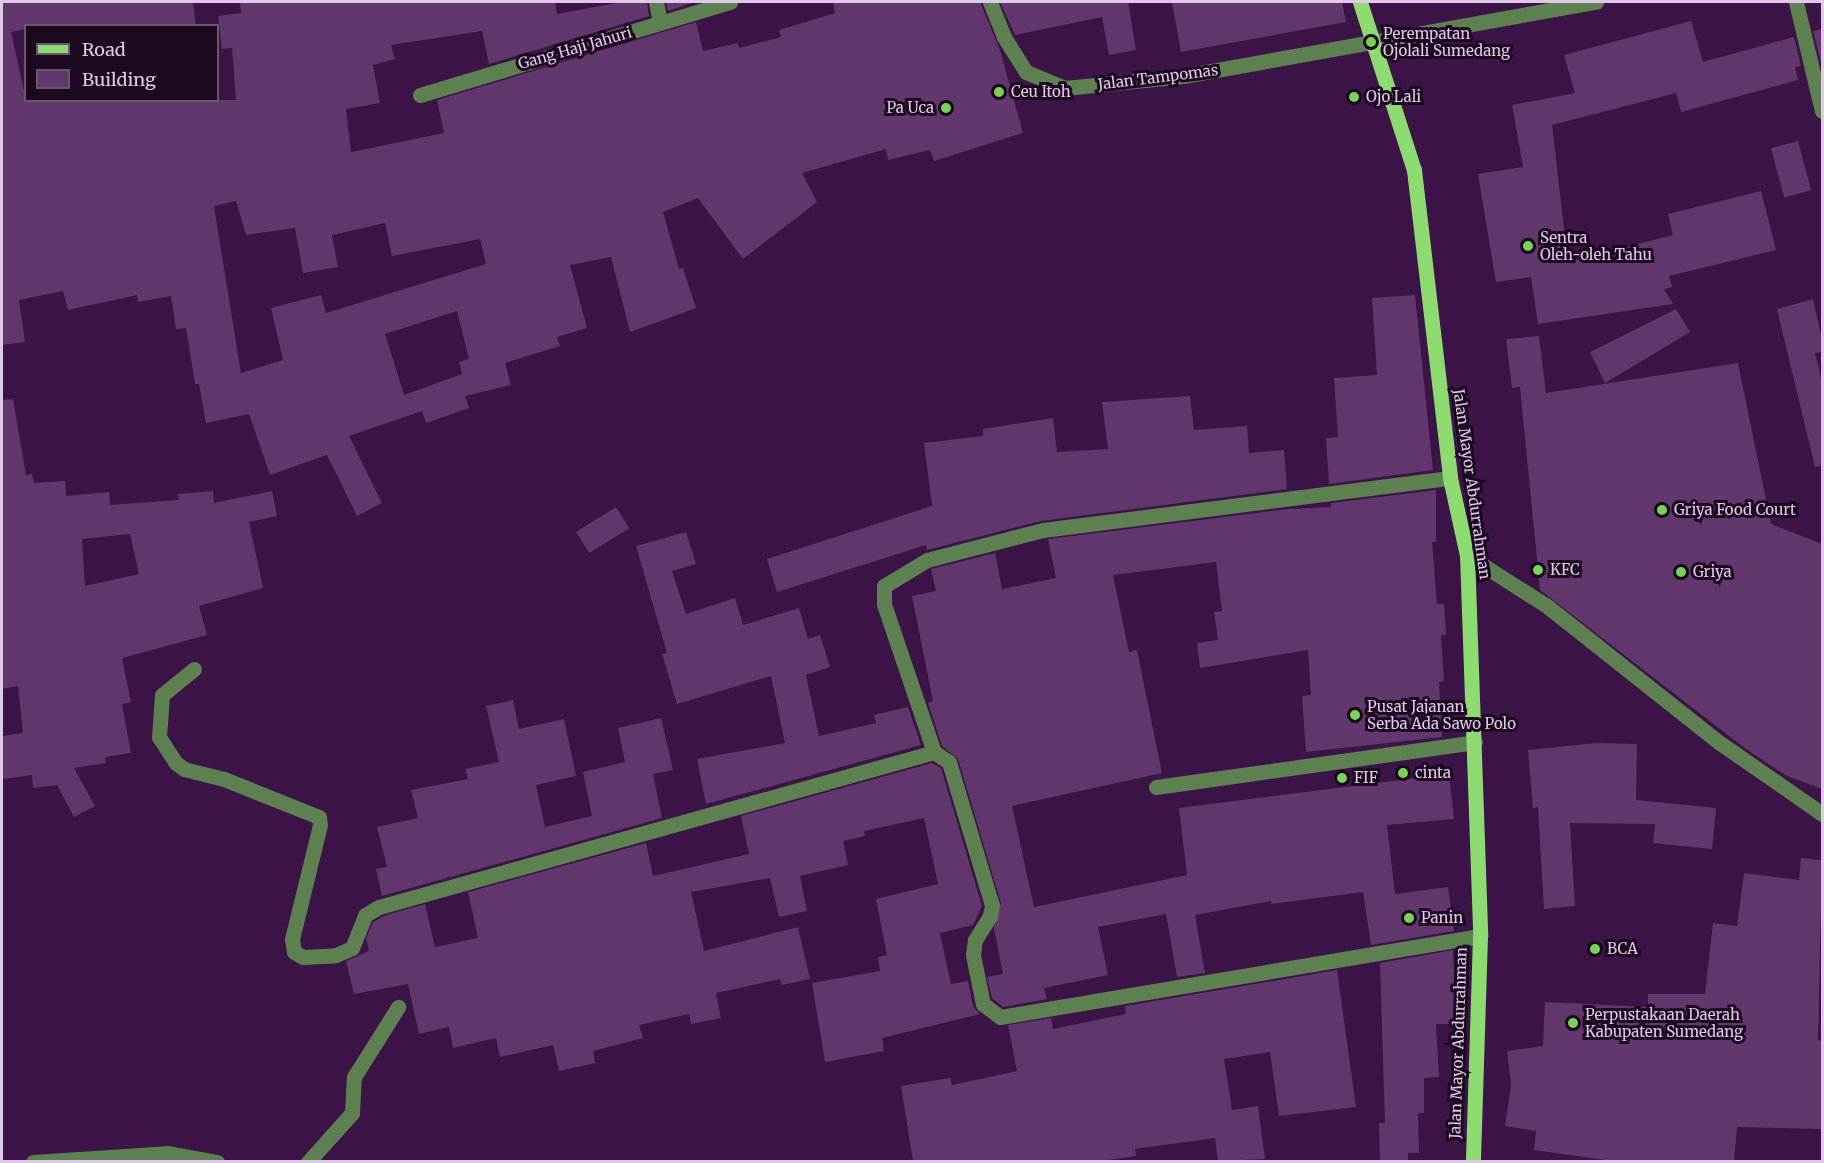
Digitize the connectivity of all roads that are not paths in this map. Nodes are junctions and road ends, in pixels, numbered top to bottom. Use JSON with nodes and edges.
{"nodes":[{"id":1,"x":656,"y":2,"type":"edge"},
{"id":2,"x":730,"y":2,"type":"edge"},
{"id":3,"x":990,"y":2,"type":"edge"},
{"id":4,"x":1360,"y":2,"type":"edge"},
{"id":5,"x":1596,"y":2,"type":"edge"},
{"id":6,"x":1796,"y":2,"type":"edge"},
{"id":7,"x":660,"y":22,"type":"junction"},
{"id":8,"x":1371,"y":42,"type":"junction"},
{"id":9,"x":420,"y":95,"type":"dead end"},
{"id":10,"x":1822,"y":111,"type":"edge"},
{"id":11,"x":1450,"y":478,"type":"junction"},
{"id":12,"x":1467,"y":555,"type":"junction"},
{"id":13,"x":194,"y":669,"type":"dead end"},
{"id":14,"x":1475,"y":742,"type":"junction"},
{"id":15,"x":934,"y":752,"type":"junction"},
{"id":16,"x":1156,"y":788,"type":"dead end"},
{"id":17,"x":1822,"y":814,"type":"edge"},
{"id":18,"x":1480,"y":936,"type":"junction"},
{"id":19,"x":398,"y":1007,"type":"dead end"},
{"id":20,"x":33,"y":1161,"type":"edge"},
{"id":21,"x":217,"y":1161,"type":"edge"},
{"id":22,"x":308,"y":1161,"type":"edge"},
{"id":23,"x":1473,"y":1161,"type":"edge"}],
"edges":[{"from":1,"to":7,"type":"street"},
{"from":2,"to":7,"type":"street","name":"Gang Haji Jahuri"},
{"from":3,"to":8,"type":"street","name":"Jalan Tampomas"},
{"from":4,"to":8,"type":"main road","name":"Jalan Mayor Abdurrahman"},
{"from":5,"to":8,"type":"street","name":"Jalan Tampomas"},
{"from":6,"to":10,"type":"street"},
{"from":7,"to":9,"type":"street","name":"Gang Haji Jahuri"},
{"from":8,"to":11,"type":"main road","name":"Jalan Mayor Abdurrahman"},
{"from":11,"to":12,"type":"main road","name":"Jalan Mayor Abdurrahman"},
{"from":11,"to":15,"type":"street"},
{"from":12,"to":14,"type":"main road","name":"Jalan Mayor Abdurrahman"},
{"from":12,"to":17,"type":"street"},
{"from":13,"to":15,"type":"street"},
{"from":14,"to":16,"type":"street"},
{"from":14,"to":18,"type":"main road","name":"Jalan Mayor Abdurrahman"},
{"from":15,"to":18,"type":"street"},
{"from":18,"to":23,"type":"main road","name":"Jalan Mayor Abdurrahman"},
{"from":19,"to":22,"type":"street"},
{"from":20,"to":21,"type":"street"}]}
